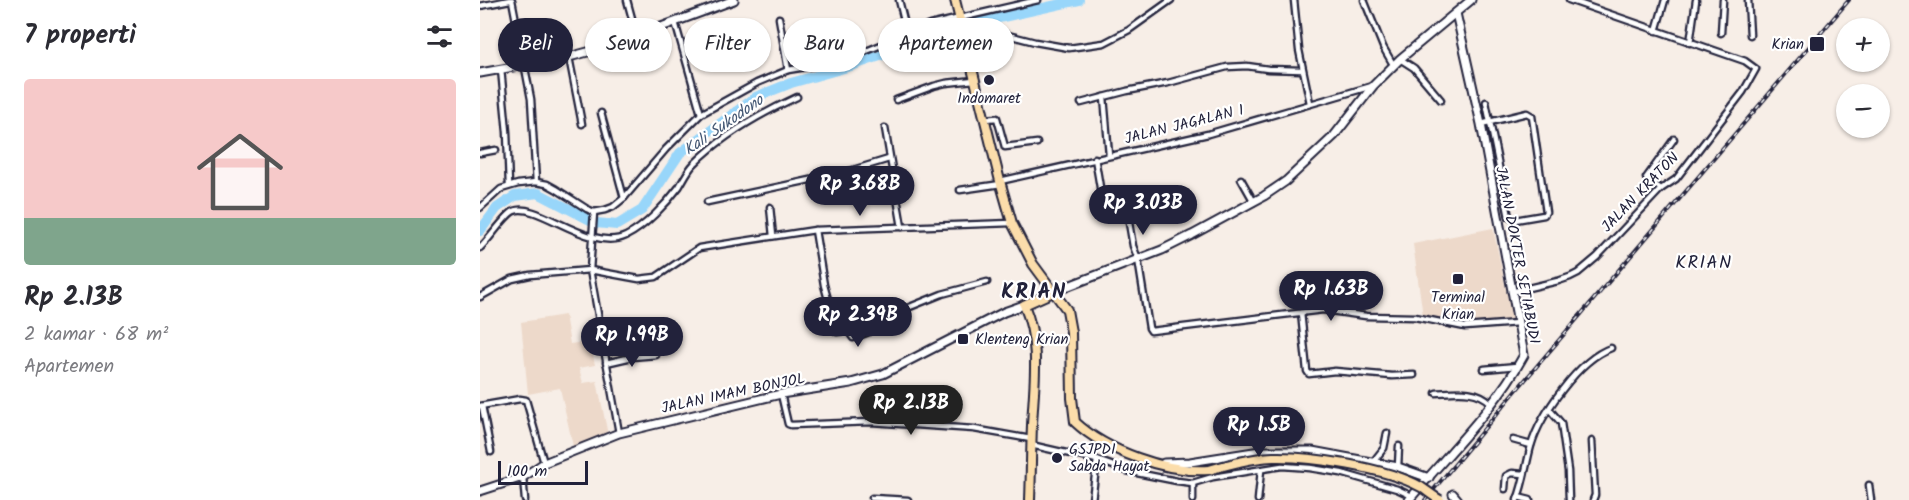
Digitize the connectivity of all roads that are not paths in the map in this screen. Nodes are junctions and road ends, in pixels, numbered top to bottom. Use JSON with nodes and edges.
{"nodes":[{"id":1,"x":511,"y":0,"type":"edge"},
{"id":2,"x":627,"y":0,"type":"edge"},
{"id":3,"x":734,"y":0,"type":"edge"},
{"id":4,"x":899,"y":0,"type":"edge"},
{"id":5,"x":955,"y":0,"type":"edge"},
{"id":6,"x":1038,"y":0,"type":"edge"},
{"id":7,"x":1171,"y":0,"type":"edge"},
{"id":8,"x":1294,"y":0,"type":"edge"},
{"id":9,"x":1364,"y":0,"type":"edge"},
{"id":10,"x":1471,"y":0,"type":"edge"},
{"id":11,"x":1569,"y":0,"type":"edge"},
{"id":12,"x":1665,"y":0,"type":"edge"},
{"id":13,"x":1696,"y":0,"type":"edge"},
{"id":14,"x":1723,"y":0,"type":"edge"},
{"id":15,"x":1748,"y":0,"type":"edge"},
{"id":16,"x":480,"y":6,"type":"edge"},
{"id":17,"x":1456,"y":13,"type":"junction"},
{"id":18,"x":515,"y":18,"type":"edge"},
{"id":19,"x":632,"y":18,"type":"edge"},
{"id":20,"x":779,"y":18,"type":"dead end"},
{"id":21,"x":904,"y":18,"type":"edge"},
{"id":22,"x":960,"y":18,"type":"edge"},
{"id":23,"x":972,"y":18,"type":"edge"},
{"id":24,"x":675,"y":22,"type":"junction"},
{"id":25,"x":672,"y":23,"type":"edge"},
{"id":26,"x":1656,"y":31,"type":"junction"},
{"id":27,"x":1721,"y":33,"type":"dead end"},
{"id":28,"x":1750,"y":36,"type":"dead end"},
{"id":29,"x":1014,"y":37,"type":"edge"},
{"id":30,"x":783,"y":41,"type":"edge"},
{"id":31,"x":1690,"y":43,"type":"junction"},
{"id":32,"x":1400,"y":58,"type":"junction"},
{"id":33,"x":1394,"y":66,"type":"junction"},
{"id":34,"x":498,"y":70,"type":"edge"},
{"id":35,"x":1302,"y":70,"type":"junction"},
{"id":36,"x":501,"y":72,"type":"edge"},
{"id":37,"x":526,"y":72,"type":"edge"},
{"id":38,"x":572,"y":72,"type":"edge"},
{"id":39,"x":784,"y":72,"type":"edge"},
{"id":40,"x":972,"y":72,"type":"edge"},
{"id":41,"x":480,"y":73,"type":"edge"},
{"id":42,"x":974,"y":80,"type":"junction"},
{"id":43,"x":1373,"y":86,"type":"junction"},
{"id":44,"x":797,"y":97,"type":"dead end"},
{"id":45,"x":1104,"y":97,"type":"junction"},
{"id":46,"x":896,"y":100,"type":"dead end"},
{"id":47,"x":1442,"y":100,"type":"dead end"},
{"id":48,"x":1486,"y":102,"type":"dead end"},
{"id":49,"x":1081,"y":103,"type":"dead end"},
{"id":50,"x":1310,"y":103,"type":"junction"},
{"id":51,"x":601,"y":113,"type":"dead end"},
{"id":52,"x":701,"y":114,"type":"junction"},
{"id":53,"x":984,"y":119,"type":"junction"},
{"id":54,"x":1490,"y":122,"type":"junction"},
{"id":55,"x":582,"y":124,"type":"dead end"},
{"id":56,"x":1481,"y":124,"type":"junction"},
{"id":57,"x":885,"y":128,"type":"dead end"},
{"id":58,"x":1674,"y":139,"type":"dead end"},
{"id":59,"x":1036,"y":143,"type":"dead end"},
{"id":60,"x":496,"y":150,"type":"dead end"},
{"id":61,"x":480,"y":153,"type":"edge"},
{"id":62,"x":1109,"y":155,"type":"junction"},
{"id":63,"x":1095,"y":158,"type":"junction"},
{"id":64,"x":889,"y":159,"type":"junction"},
{"id":65,"x":1241,"y":179,"type":"dead end"},
{"id":66,"x":536,"y":182,"type":"junction"},
{"id":67,"x":1000,"y":183,"type":"junction"},
{"id":68,"x":510,"y":186,"type":"junction"},
{"id":69,"x":1661,"y":189,"type":"junction"},
{"id":70,"x":960,"y":190,"type":"dead end"},
{"id":71,"x":624,"y":198,"type":"junction"},
{"id":72,"x":706,"y":202,"type":"dead end"},
{"id":73,"x":1254,"y":202,"type":"junction"},
{"id":74,"x":1103,"y":205,"type":"dead end"},
{"id":75,"x":770,"y":207,"type":"dead end"},
{"id":76,"x":480,"y":208,"type":"edge"},
{"id":77,"x":594,"y":213,"type":"junction"},
{"id":78,"x":1128,"y":217,"type":"dead end"},
{"id":79,"x":1012,"y":223,"type":"junction"},
{"id":80,"x":902,"y":227,"type":"junction"},
{"id":81,"x":815,"y":230,"type":"junction"},
{"id":82,"x":592,"y":235,"type":"junction"},
{"id":83,"x":773,"y":236,"type":"junction"},
{"id":84,"x":480,"y":248,"type":"edge"},
{"id":85,"x":1138,"y":259,"type":"junction"},
{"id":86,"x":590,"y":270,"type":"junction"},
{"id":87,"x":987,"y":282,"type":"dead end"},
{"id":88,"x":1053,"y":292,"type":"junction"},
{"id":89,"x":1511,"y":292,"type":"junction"},
{"id":90,"x":480,"y":297,"type":"edge"},
{"id":91,"x":1024,"y":304,"type":"junction"},
{"id":92,"x":1301,"y":313,"type":"junction"},
{"id":93,"x":1518,"y":323,"type":"junction"},
{"id":94,"x":869,"y":332,"type":"dead end"},
{"id":95,"x":849,"y":333,"type":"junction"},
{"id":96,"x":1611,"y":348,"type":"dead end"},
{"id":97,"x":656,"y":355,"type":"dead end"},
{"id":98,"x":606,"y":363,"type":"junction"},
{"id":99,"x":1518,"y":366,"type":"junction"},
{"id":100,"x":1484,"y":369,"type":"dead end"},
{"id":101,"x":1414,"y":375,"type":"dead end"},
{"id":102,"x":1436,"y":393,"type":"dead end"},
{"id":103,"x":781,"y":394,"type":"junction"},
{"id":104,"x":1491,"y":403,"type":"junction"},
{"id":105,"x":481,"y":406,"type":"edge"},
{"id":106,"x":1549,"y":409,"type":"junction"},
{"id":107,"x":1387,"y":433,"type":"dead end"},
{"id":108,"x":619,"y":434,"type":"junction"},
{"id":109,"x":1513,"y":440,"type":"dead end"},
{"id":110,"x":1592,"y":441,"type":"dead end"},
{"id":111,"x":1031,"y":442,"type":"junction"},
{"id":112,"x":1531,"y":445,"type":"junction"},
{"id":113,"x":1400,"y":446,"type":"dead end"},
{"id":114,"x":1312,"y":451,"type":"junction"},
{"id":115,"x":491,"y":452,"type":"dead end"},
{"id":116,"x":1138,"y":457,"type":"junction"},
{"id":117,"x":1097,"y":460,"type":"junction"},
{"id":118,"x":1373,"y":462,"type":"junction"},
{"id":119,"x":544,"y":464,"type":"junction"},
{"id":120,"x":1311,"y":464,"type":"junction"},
{"id":121,"x":1398,"y":467,"type":"junction"},
{"id":122,"x":1261,"y":470,"type":"junction"},
{"id":123,"x":1524,"y":474,"type":"junction"},
{"id":124,"x":523,"y":477,"type":"junction"},
{"id":125,"x":1426,"y":481,"type":"junction"},
{"id":126,"x":1193,"y":483,"type":"junction"},
{"id":127,"x":1869,"y":485,"type":"dead end"},
{"id":128,"x":1505,"y":489,"type":"dead end"},
{"id":129,"x":480,"y":491,"type":"edge"},
{"id":130,"x":1412,"y":497,"type":"edge"},
{"id":131,"x":1450,"y":497,"type":"edge"},
{"id":132,"x":872,"y":498,"type":"dead end"},
{"id":133,"x":1517,"y":498,"type":"edge"},
{"id":134,"x":525,"y":500,"type":"edge"},
{"id":135,"x":908,"y":500,"type":"edge"},
{"id":136,"x":1030,"y":500,"type":"edge"},
{"id":137,"x":1092,"y":500,"type":"edge"},
{"id":138,"x":1193,"y":500,"type":"edge"},
{"id":139,"x":1258,"y":500,"type":"edge"},
{"id":140,"x":1440,"y":500,"type":"edge"},
{"id":141,"x":1458,"y":500,"type":"edge"},
{"id":142,"x":1530,"y":500,"type":"edge"},
{"id":143,"x":1569,"y":500,"type":"edge"},
{"id":144,"x":1593,"y":500,"type":"edge"},
{"id":145,"x":1871,"y":500,"type":"edge"}],
"edges":[{"from":1,"to":16,"type":"street"},
{"from":1,"to":18,"type":"street"},
{"from":2,"to":19,"type":"street"},
{"from":3,"to":24,"type":"main road"},
{"from":4,"to":21,"type":"street"},
{"from":5,"to":22,"type":"main road"},
{"from":6,"to":23,"type":"street"},
{"from":7,"to":29,"type":"street"},
{"from":8,"to":35,"type":"street"},
{"from":9,"to":33,"type":"street"},
{"from":10,"to":17,"type":"main road"},
{"from":11,"to":26,"type":"street"},
{"from":12,"to":26,"type":"street"},
{"from":13,"to":31,"type":"street"},
{"from":14,"to":27,"type":"street"},
{"from":15,"to":28,"type":"street"},
{"from":17,"to":32,"type":"main road"},
{"from":17,"to":56,"type":"main road","name":"JALAN DOKTER SETIABUDI"},
{"from":20,"to":30,"type":"street"},
{"from":24,"to":25,"type":"main road"},
{"from":24,"to":52,"type":"street"},
{"from":26,"to":31,"type":"street"},
{"from":31,"to":69,"type":"street","name":"JALAN KRATON"},
{"from":32,"to":33,"type":"main road"},
{"from":32,"to":47,"type":"street"},
{"from":33,"to":43,"type":"main road"},
{"from":34,"to":41,"type":"main road"},
{"from":35,"to":45,"type":"street"},
{"from":35,"to":50,"type":"street"},
{"from":36,"to":68,"type":"street"},
{"from":37,"to":66,"type":"street"},
{"from":38,"to":55,"type":"street"},
{"from":39,"to":52,"type":"street"},
{"from":40,"to":42,"type":"main road"},
{"from":42,"to":46,"type":"street"},
{"from":42,"to":53,"type":"main road"},
{"from":43,"to":50,"type":"street","name":"JALAN JAGALAN 1"},
{"from":43,"to":73,"type":"main road"},
{"from":44,"to":82,"type":"street"},
{"from":45,"to":49,"type":"street"},
{"from":45,"to":62,"type":"street"},
{"from":48,"to":54,"type":"street"},
{"from":50,"to":62,"type":"street","name":"JALAN JAGALAN 1"},
{"from":51,"to":71,"type":"street"},
{"from":52,"to":71,"type":"street"},
{"from":53,"to":59,"type":"street"},
{"from":53,"to":67,"type":"main road"},
{"from":54,"to":54,"type":"street"},
{"from":54,"to":56,"type":"street"},
{"from":56,"to":89,"type":"main road","name":"JALAN DOKTER SETIABUDI"},
{"from":57,"to":64,"type":"street"},
{"from":58,"to":69,"type":"street"},
{"from":60,"to":61,"type":"street"},
{"from":62,"to":63,"type":"street","name":"JALAN JAGALAN 1"},
{"from":63,"to":67,"type":"street","name":"JALAN JAGALAN 1"},
{"from":63,"to":74,"type":"street"},
{"from":64,"to":72,"type":"street"},
{"from":64,"to":80,"type":"street"},
{"from":65,"to":73,"type":"street"},
{"from":66,"to":68,"type":"street"},
{"from":66,"to":77,"type":"street"},
{"from":67,"to":70,"type":"street","name":"JALAN JAGALAN 1"},
{"from":67,"to":79,"type":"main road"},
{"from":68,"to":76,"type":"street"},
{"from":69,"to":89,"type":"street","name":"JALAN KRATON"},
{"from":71,"to":77,"type":"street"},
{"from":73,"to":85,"type":"main road"},
{"from":75,"to":83,"type":"street"},
{"from":77,"to":82,"type":"street"},
{"from":78,"to":85,"type":"street"},
{"from":79,"to":80,"type":"street"},
{"from":79,"to":88,"type":"main road"},
{"from":80,"to":81,"type":"street"},
{"from":81,"to":83,"type":"street"},
{"from":81,"to":95,"type":"street"},
{"from":82,"to":84,"type":"street"},
{"from":82,"to":86,"type":"street"},
{"from":83,"to":86,"type":"street"},
{"from":85,"to":88,"type":"main road"},
{"from":85,"to":92,"type":"street"},
{"from":86,"to":90,"type":"street"},
{"from":86,"to":98,"type":"street"},
{"from":87,"to":95,"type":"street"},
{"from":88,"to":91,"type":"main road"},
{"from":88,"to":116,"type":"main road"},
{"from":89,"to":93,"type":"main road","name":"JALAN DOKTER SETIABUDI"},
{"from":91,"to":103,"type":"main road","name":"JALAN IMAM BONJOL"},
{"from":91,"to":111,"type":"main road"},
{"from":92,"to":93,"type":"street"},
{"from":92,"to":101,"type":"street"},
{"from":93,"to":99,"type":"main road","name":"JALAN DOKTER SETIABUDI"},
{"from":94,"to":95,"type":"street"},
{"from":96,"to":106,"type":"street"},
{"from":97,"to":98,"type":"street"},
{"from":98,"to":108,"type":"street"},
{"from":99,"to":100,"type":"street"},
{"from":99,"to":104,"type":"main road","name":"JALAN DOKTER SETIABUDI"},
{"from":102,"to":104,"type":"street"},
{"from":103,"to":108,"type":"main road","name":"JALAN IMAM BONJOL"},
{"from":103,"to":111,"type":"street"},
{"from":104,"to":125,"type":"main road","name":"JALAN DOKTER SETIABUDI"},
{"from":105,"to":115,"type":"street"},
{"from":105,"to":119,"type":"street"},
{"from":106,"to":112,"type":"street"},
{"from":106,"to":143,"type":"street"},
{"from":107,"to":118,"type":"street"},
{"from":108,"to":119,"type":"main road","name":"JALAN IMAM BONJOL"},
{"from":109,"to":112,"type":"street"},
{"from":110,"to":144,"type":"street"},
{"from":111,"to":117,"type":"street"},
{"from":111,"to":136,"type":"main road"},
{"from":112,"to":123,"type":"street"},
{"from":113,"to":121,"type":"street"},
{"from":114,"to":116,"type":"main road"},
{"from":114,"to":118,"type":"main road"},
{"from":114,"to":120,"type":"street"},
{"from":116,"to":140,"type":"main road","bridge":true},
{"from":117,"to":126,"type":"street"},
{"from":117,"to":137,"type":"street"},
{"from":118,"to":121,"type":"main road"},
{"from":119,"to":124,"type":"main road","name":"JALAN IMAM BONJOL"},
{"from":120,"to":122,"type":"street"},
{"from":120,"to":130,"type":"street"},
{"from":121,"to":125,"type":"main road"},
{"from":122,"to":126,"type":"street"},
{"from":122,"to":139,"type":"street"},
{"from":123,"to":128,"type":"street"},
{"from":123,"to":133,"type":"street"},
{"from":124,"to":129,"type":"main road","name":"JALAN IMAM BONJOL"},
{"from":124,"to":134,"type":"street"},
{"from":125,"to":130,"type":"main road","name":"JALAN DOKTER SETIABUDI","bridge":true},
{"from":126,"to":138,"type":"street"},
{"from":127,"to":145,"type":"street"},
{"from":131,"to":141,"type":"main road"},
{"from":132,"to":135,"type":"street"},
{"from":133,"to":142,"type":"street"}]}
